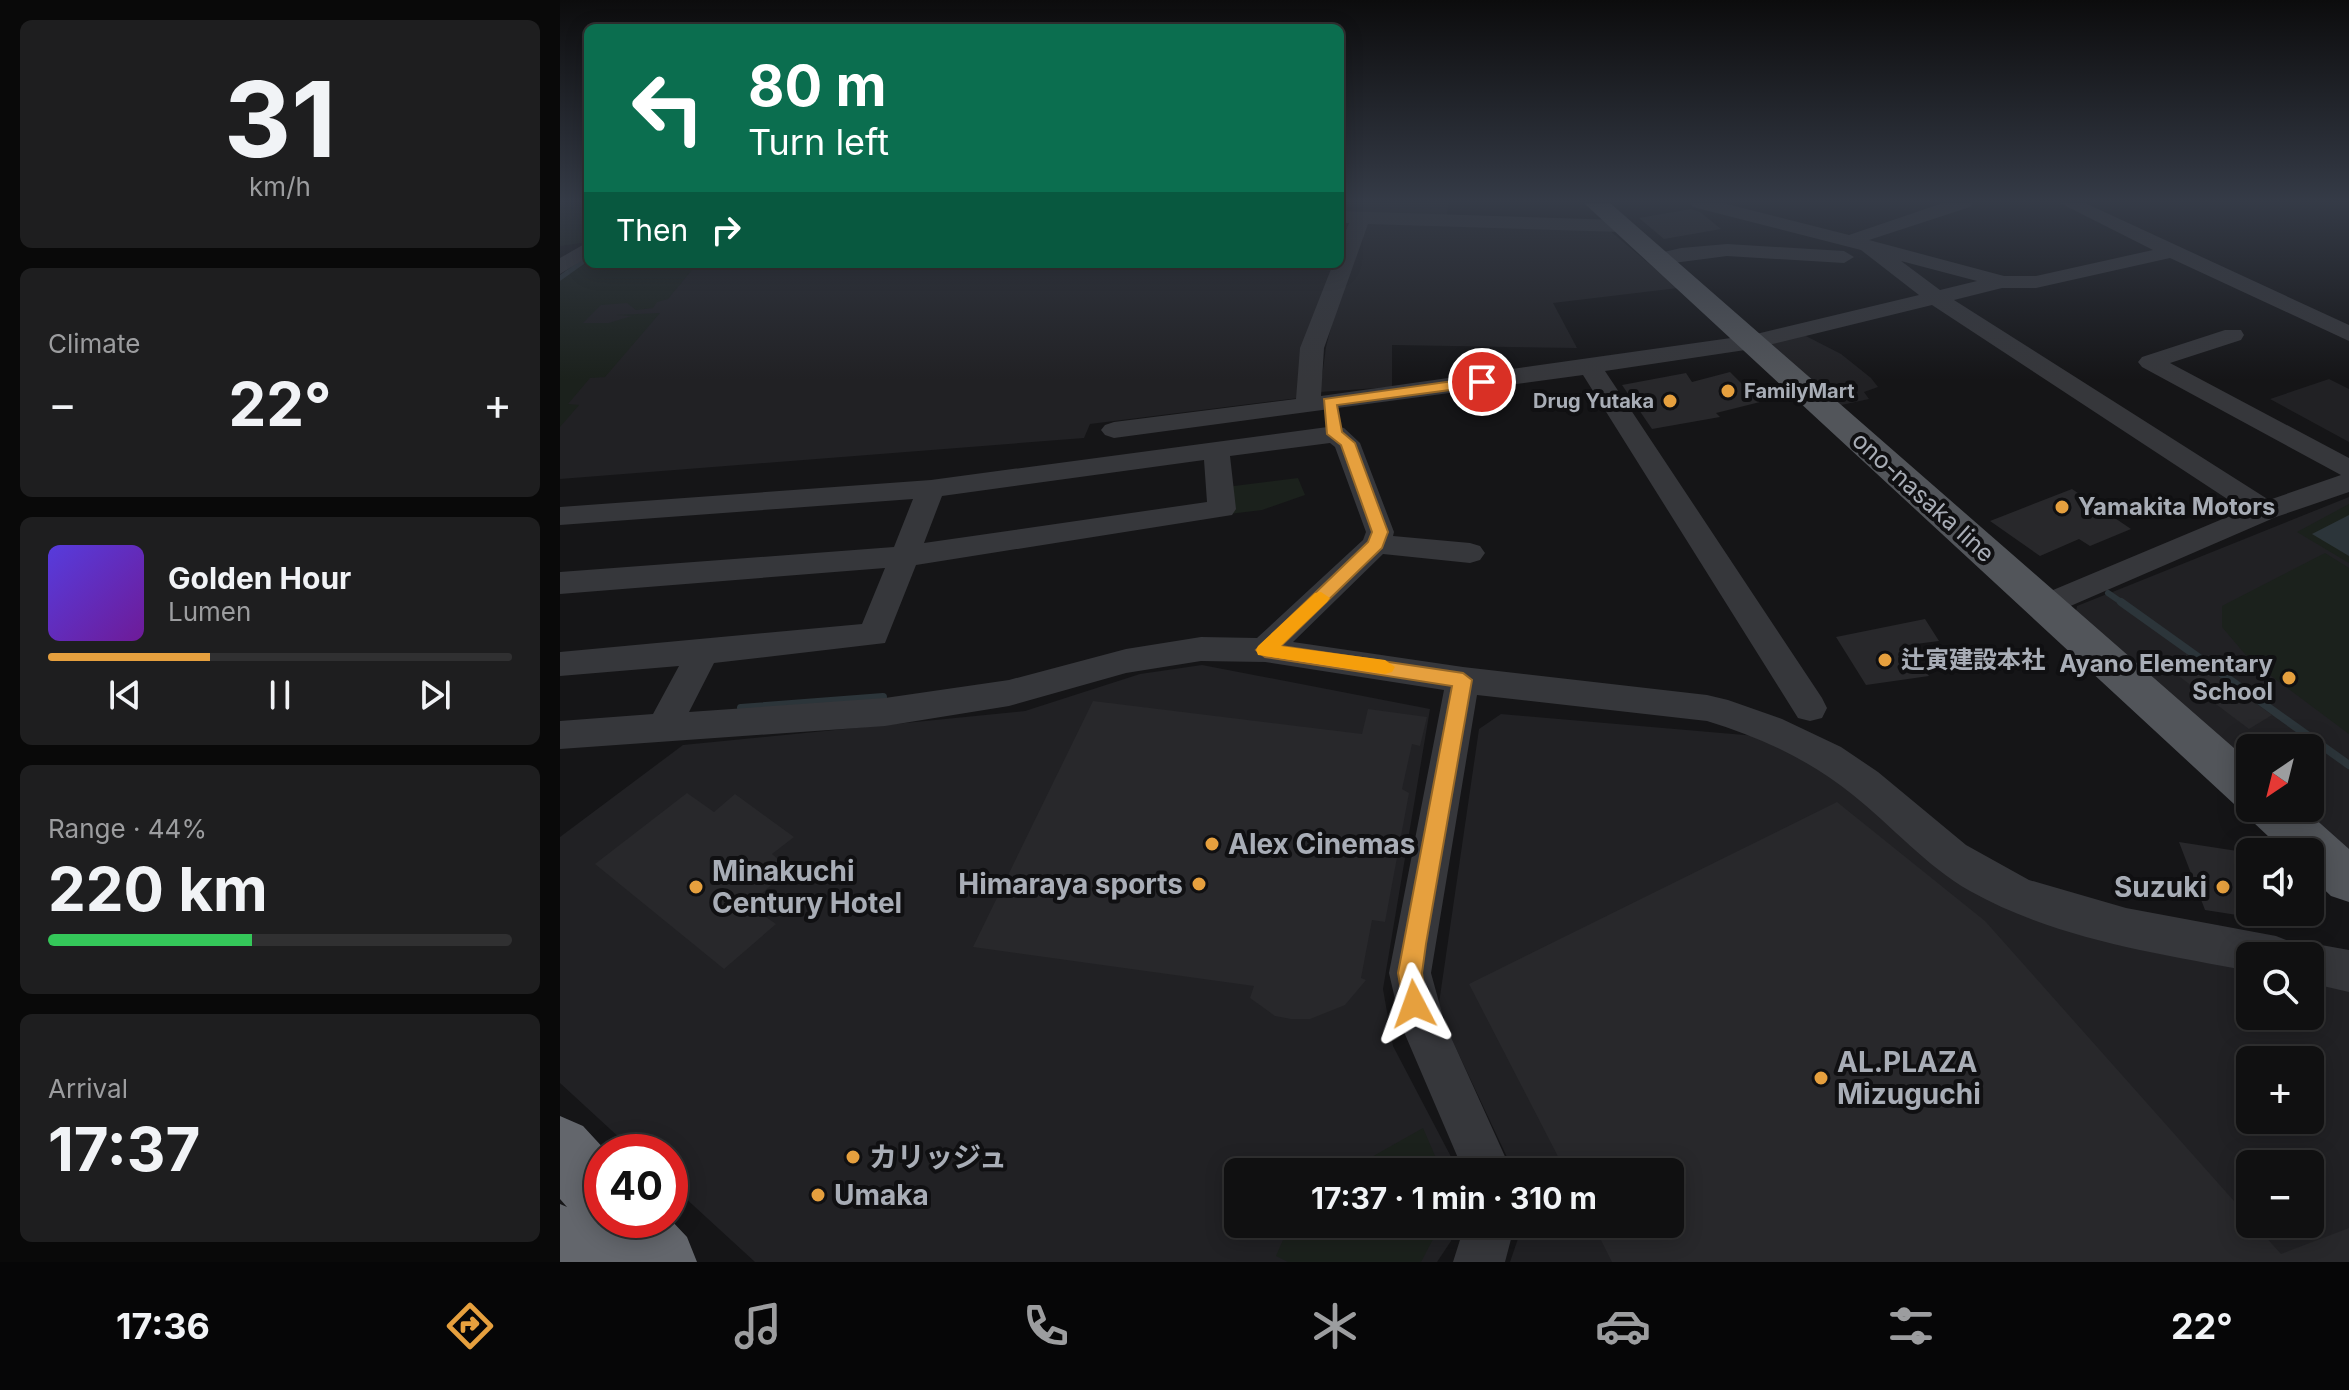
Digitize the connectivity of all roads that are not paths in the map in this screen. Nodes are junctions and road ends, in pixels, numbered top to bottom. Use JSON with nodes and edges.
{"nodes":[{"id":1,"x":1661,"y":262,"type":"edge"},
{"id":2,"x":1886,"y":262,"type":"edge"},
{"id":3,"x":1920,"y":262,"type":"edge"},
{"id":4,"x":2126,"y":262,"type":"edge"},
{"id":5,"x":2198,"y":262,"type":"edge"},
{"id":6,"x":1335,"y":268,"type":"edge"},
{"id":7,"x":2002,"y":282,"type":"junction"},
{"id":8,"x":1936,"y":298,"type":"junction"},
{"id":9,"x":2349,"y":334,"type":"edge"},
{"id":10,"x":1752,"y":342,"type":"junction"},
{"id":11,"x":2230,"y":342,"type":"dead end"},
{"id":12,"x":1589,"y":366,"type":"junction"},
{"id":13,"x":1319,"y":403,"type":"junction"},
{"id":14,"x":1114,"y":430,"type":"dead end"},
{"id":15,"x":1335,"y":434,"type":"junction"},
{"id":16,"x":1216,"y":450,"type":"junction"},
{"id":17,"x":2349,"y":469,"type":"edge"},
{"id":18,"x":2349,"y":482,"type":"edge"},
{"id":19,"x":931,"y":489,"type":"junction"},
{"id":20,"x":2266,"y":511,"type":"junction"},
{"id":21,"x":560,"y":516,"type":"edge"},
{"id":22,"x":1376,"y":544,"type":"junction"},
{"id":23,"x":1470,"y":553,"type":"dead end"},
{"id":24,"x":907,"y":556,"type":"junction"},
{"id":25,"x":560,"y":583,"type":"edge"},
{"id":26,"x":2045,"y":606,"type":"junction"},
{"id":27,"x":1265,"y":650,"type":"junction"},
{"id":28,"x":703,"y":652,"type":"junction"},
{"id":29,"x":560,"y":664,"type":"edge"},
{"id":30,"x":1463,"y":680,"type":"junction"},
{"id":31,"x":1810,"y":708,"type":"dead end"},
{"id":32,"x":663,"y":728,"type":"junction"},
{"id":33,"x":560,"y":735,"type":"edge"},
{"id":34,"x":2236,"y":777,"type":"edge"},
{"id":35,"x":2285,"y":822,"type":"edge"},
{"id":36,"x":2349,"y":880,"type":"edge"},
{"id":37,"x":2236,"y":948,"type":"edge"},
{"id":38,"x":2324,"y":966,"type":"edge"},
{"id":39,"x":2349,"y":971,"type":"edge"},
{"id":40,"x":560,"y":1149,"type":"edge"},
{"id":41,"x":1482,"y":1158,"type":"edge"},
{"id":42,"x":584,"y":1176,"type":"edge"},
{"id":43,"x":640,"y":1238,"type":"edge"},
{"id":44,"x":1486,"y":1238,"type":"edge"},
{"id":45,"x":560,"y":1239,"type":"edge"},
{"id":46,"x":581,"y":1262,"type":"edge"},
{"id":47,"x":662,"y":1262,"type":"edge"},
{"id":48,"x":1479,"y":1262,"type":"edge"}],
"edges":[{"from":1,"to":10,"type":"main road","name":"ono-nasaka line"},
{"from":2,"to":8,"type":"street"},
{"from":3,"to":7,"type":"street"},
{"from":4,"to":7,"type":"street"},
{"from":5,"to":9,"type":"street"},
{"from":6,"to":13,"type":"street"},
{"from":7,"to":8,"type":"street"},
{"from":8,"to":10,"type":"street"},
{"from":8,"to":20,"type":"street"},
{"from":10,"to":12,"type":"street"},
{"from":10,"to":26,"type":"main road","name":"ono-nasaka line"},
{"from":11,"to":17,"type":"street"},
{"from":12,"to":13,"type":"street"},
{"from":12,"to":31,"type":"street"},
{"from":13,"to":14,"type":"street"},
{"from":13,"to":15,"type":"street"},
{"from":15,"to":16,"type":"street"},
{"from":15,"to":22,"type":"street"},
{"from":16,"to":19,"type":"street"},
{"from":16,"to":24,"type":"street"},
{"from":18,"to":20,"type":"street"},
{"from":19,"to":21,"type":"street"},
{"from":19,"to":24,"type":"street"},
{"from":20,"to":26,"type":"street"},
{"from":22,"to":23,"type":"street"},
{"from":22,"to":27,"type":"street"},
{"from":24,"to":25,"type":"street"},
{"from":24,"to":28,"type":"street"},
{"from":26,"to":34,"type":"main road","name":"ono-nasaka line"},
{"from":27,"to":30,"type":"street"},
{"from":27,"to":32,"type":"street"},
{"from":28,"to":29,"type":"street"},
{"from":28,"to":32,"type":"street"},
{"from":30,"to":37,"type":"street"},
{"from":30,"to":41,"type":"street"},
{"from":32,"to":33,"type":"street"},
{"from":35,"to":36,"type":"main road"},
{"from":38,"to":39,"type":"street"},
{"from":40,"to":42,"type":"highway"},
{"from":43,"to":47,"type":"highway"},
{"from":44,"to":48,"type":"street"},
{"from":45,"to":46,"type":"highway"}]}
